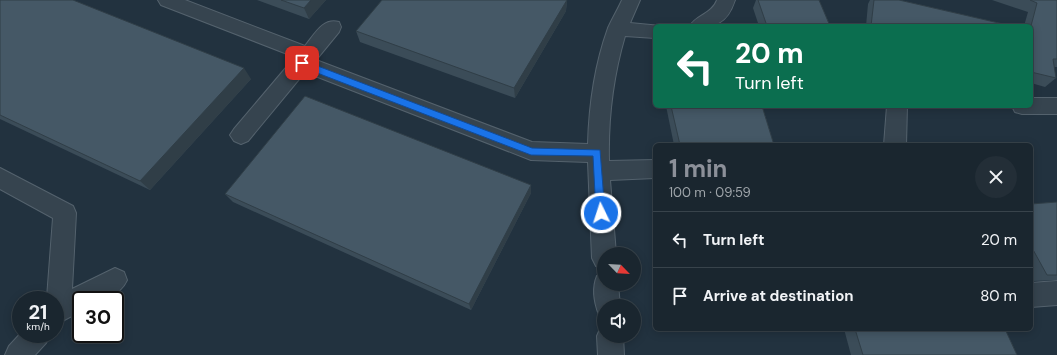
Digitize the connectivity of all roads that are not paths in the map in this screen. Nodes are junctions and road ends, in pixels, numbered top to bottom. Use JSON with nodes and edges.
{"nodes":[{"id":1,"x":167,"y":0,"type":"edge"},
{"id":2,"x":631,"y":0,"type":"edge"},
{"id":3,"x":726,"y":0,"type":"edge"},
{"id":4,"x":704,"y":24,"type":"edge"},
{"id":5,"x":332,"y":27,"type":"dead end"},
{"id":6,"x":617,"y":29,"type":"junction"},
{"id":7,"x":653,"y":31,"type":"edge"},
{"id":8,"x":305,"y":59,"type":"junction"},
{"id":9,"x":1033,"y":106,"type":"edge"},
{"id":10,"x":1057,"y":106,"type":"edge"},
{"id":11,"x":897,"y":108,"type":"edge"},
{"id":12,"x":241,"y":135,"type":"dead end"},
{"id":13,"x":895,"y":143,"type":"edge"},
{"id":14,"x":597,"y":162,"type":"junction"},
{"id":15,"x":653,"y":168,"type":"edge"},
{"id":16,"x":0,"y":178,"type":"edge"},
{"id":17,"x":603,"y":247,"type":"edge"},
{"id":18,"x":115,"y":280,"type":"dead end"},
{"id":19,"x":52,"y":291,"type":"edge"},
{"id":20,"x":1057,"y":293,"type":"edge"},
{"id":21,"x":1033,"y":295,"type":"edge"},
{"id":22,"x":64,"y":300,"type":"edge"},
{"id":23,"x":29,"y":343,"type":"edge"},
{"id":24,"x":610,"y":343,"type":"edge"},
{"id":25,"x":18,"y":355,"type":"edge"},
{"id":26,"x":611,"y":355,"type":"edge"}],
"edges":[{"from":1,"to":8,"type":"street"},
{"from":2,"to":6,"type":"street"},
{"from":3,"to":4,"type":"street"},
{"from":5,"to":8,"type":"street"},
{"from":6,"to":7,"type":"street"},
{"from":6,"to":14,"type":"street"},
{"from":8,"to":12,"type":"street"},
{"from":8,"to":14,"type":"street"},
{"from":9,"to":10,"type":"street"},
{"from":11,"to":13,"type":"street"},
{"from":14,"to":15,"type":"street"},
{"from":14,"to":17,"type":"street"},
{"from":16,"to":19,"type":"street"},
{"from":18,"to":22,"type":"street"},
{"from":20,"to":21,"type":"street"},
{"from":23,"to":25,"type":"street"},
{"from":24,"to":26,"type":"street"}]}
